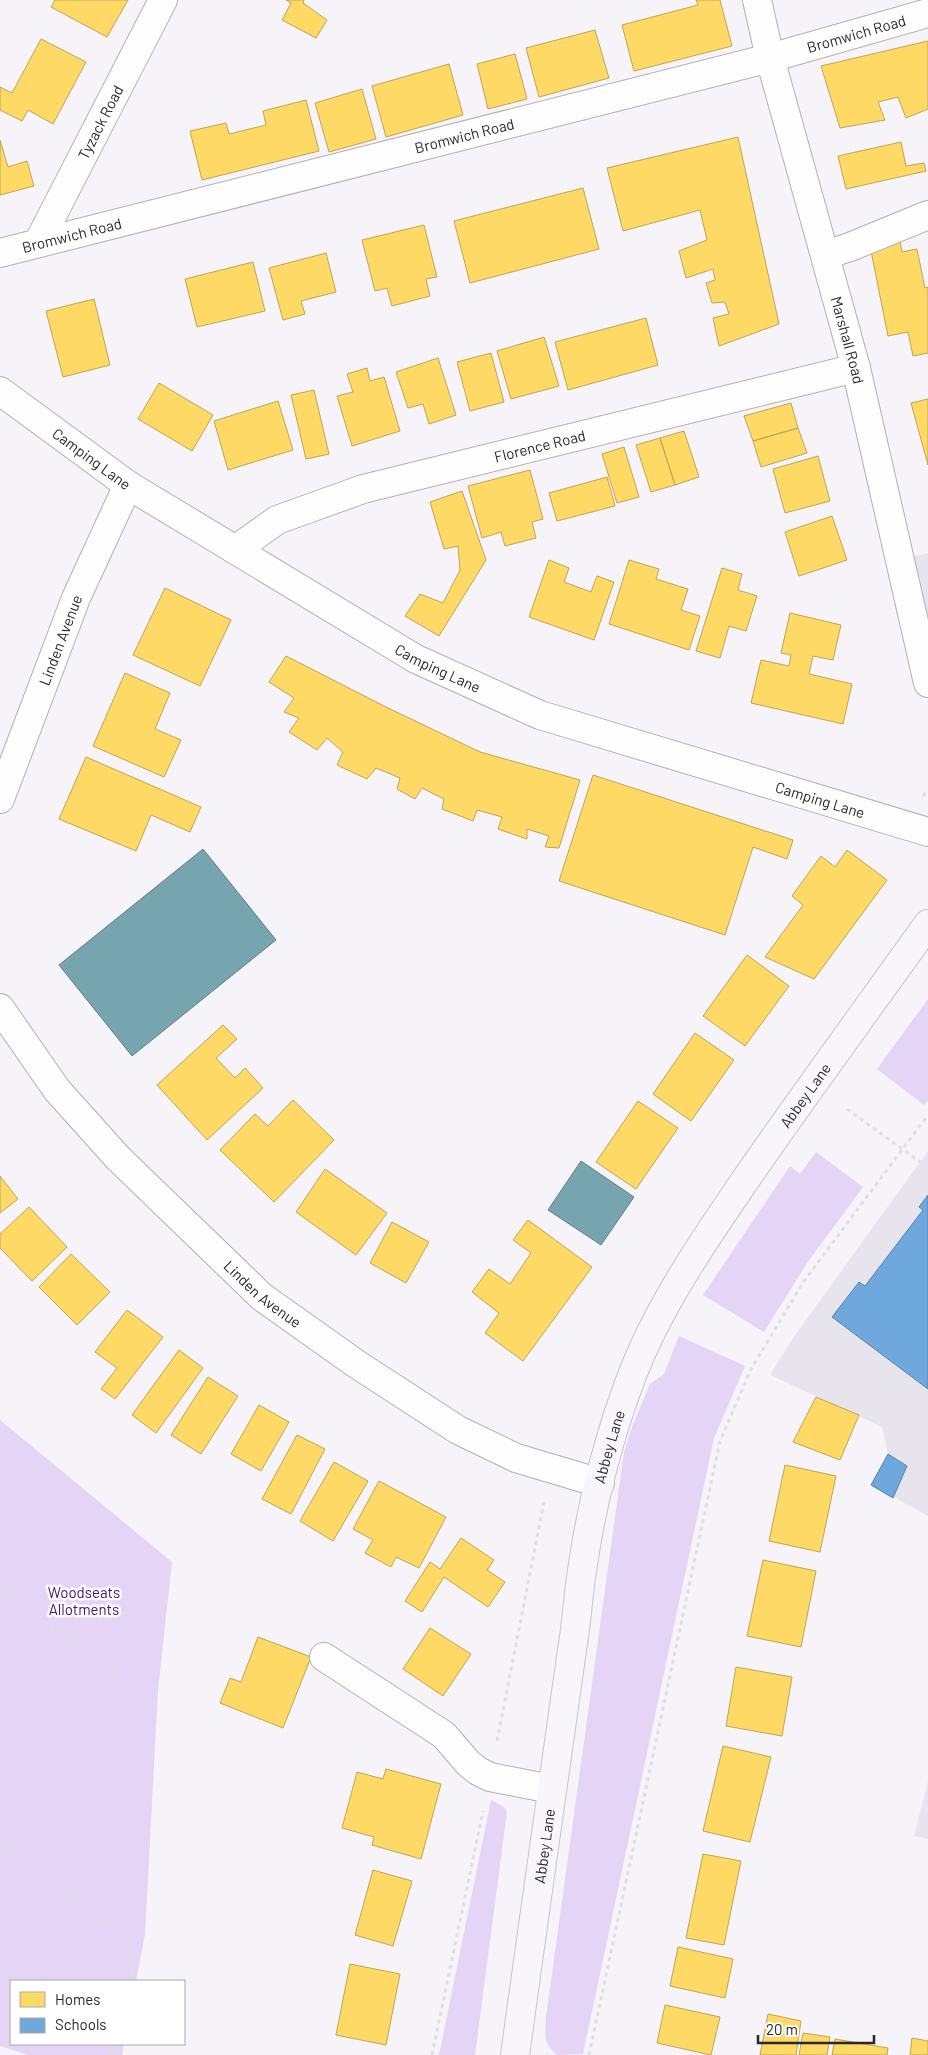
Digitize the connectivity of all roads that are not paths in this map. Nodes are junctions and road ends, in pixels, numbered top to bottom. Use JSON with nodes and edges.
{"nodes":[{"id":1,"x":163,"y":0,"type":"edge"},
{"id":2,"x":757,"y":0,"type":"edge"},
{"id":3,"x":928,"y":13,"type":"edge"},
{"id":4,"x":770,"y":58,"type":"junction"},
{"id":5,"x":928,"y":215,"type":"edge"},
{"id":6,"x":38,"y":243,"type":"junction"},
{"id":7,"x":0,"y":253,"type":"edge"},
{"id":8,"x":825,"y":255,"type":"junction"},
{"id":9,"x":856,"y":368,"type":"junction"},
{"id":10,"x":0,"y":391,"type":"edge"},
{"id":11,"x":128,"y":485,"type":"junction"},
{"id":12,"x":235,"y":550,"type":"junction"},
{"id":13,"x":928,"y":683,"type":"edge"},
{"id":14,"x":1,"y":795,"type":"edge"},
{"id":15,"x":928,"y":832,"type":"edge"},
{"id":16,"x":928,"y":924,"type":"edge"},
{"id":17,"x":0,"y":1008,"type":"edge"},
{"id":18,"x":600,"y":1483,"type":"junction"},
{"id":19,"x":324,"y":1657,"type":"dead end"},
{"id":20,"x":551,"y":1789,"type":"junction"},
{"id":21,"x":515,"y":2055,"type":"edge"}],
"edges":[{"from":1,"to":6,"type":"street","name":"Tyzack Road"},
{"from":2,"to":4,"type":"street","name":"Marshall Road"},
{"from":3,"to":4,"type":"street","name":"Bromwich Road"},
{"from":4,"to":6,"type":"street","name":"Bromwich Road"},
{"from":4,"to":8,"type":"street","name":"Marshall Road"},
{"from":5,"to":8,"type":"street"},
{"from":6,"to":7,"type":"street","name":"Bromwich Road"},
{"from":8,"to":9,"type":"street","name":"Marshall Road"},
{"from":9,"to":12,"type":"street","name":"Florence Road"},
{"from":9,"to":13,"type":"street","name":"Marshall Road"},
{"from":10,"to":11,"type":"street","name":"Camping Lane"},
{"from":11,"to":12,"type":"street","name":"Camping Lane"},
{"from":11,"to":14,"type":"street","name":"Linden Avenue"},
{"from":12,"to":15,"type":"street","name":"Camping Lane"},
{"from":16,"to":18,"type":"main road","name":"Abbey Lane"},
{"from":17,"to":18,"type":"street","name":"Linden Avenue"},
{"from":18,"to":20,"type":"main road","name":"Abbey Lane"},
{"from":19,"to":20,"type":"street"},
{"from":20,"to":21,"type":"main road","name":"Abbey Lane"}]}
